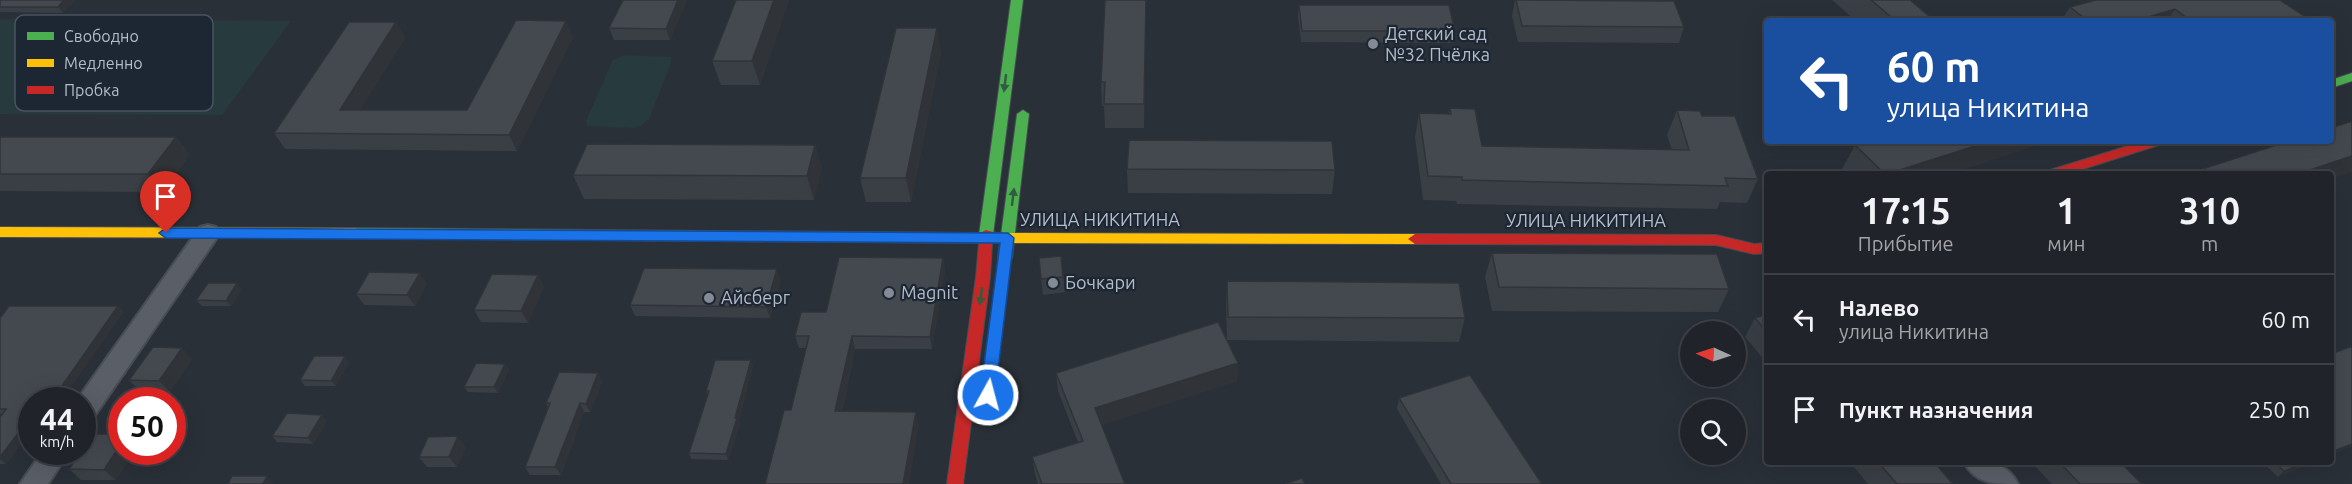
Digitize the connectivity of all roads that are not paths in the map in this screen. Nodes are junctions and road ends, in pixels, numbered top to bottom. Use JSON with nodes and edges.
{"nodes":[{"id":1,"x":1017,"y":0,"type":"edge"},
{"id":2,"x":2352,"y":77,"type":"edge"},
{"id":3,"x":2334,"y":83,"type":"edge"},
{"id":4,"x":1025,"y":103,"type":"dead end"},
{"id":5,"x":2147,"y":144,"type":"edge"},
{"id":6,"x":2062,"y":171,"type":"edge"},
{"id":7,"x":0,"y":232,"type":"edge"},
{"id":8,"x":208,"y":233,"type":"junction"},
{"id":9,"x":986,"y":238,"type":"junction"},
{"id":10,"x":1008,"y":238,"type":"junction"},
{"id":11,"x":1763,"y":253,"type":"edge"},
{"id":12,"x":1003,"y":273,"type":"dead end"},
{"id":13,"x":96,"y":394,"type":"edge"},
{"id":14,"x":47,"y":465,"type":"edge"},
{"id":15,"x":1981,"y":465,"type":"edge"},
{"id":16,"x":33,"y":484,"type":"edge"},
{"id":17,"x":955,"y":484,"type":"edge"},
{"id":18,"x":2005,"y":484,"type":"edge"}],
"edges":[{"from":1,"to":9,"type":"street","one_way":true},
{"from":2,"to":3,"type":"street"},
{"from":10,"to":4,"type":"street","one_way":true},
{"from":5,"to":6,"type":"street"},
{"from":7,"to":8,"type":"street","name":"УЛИЦА НИКИТИНА"},
{"from":8,"to":9,"type":"street","name":"УЛИЦА НИКИТИНА"},
{"from":8,"to":13,"type":"street"},
{"from":9,"to":10,"type":"street","name":"УЛИЦА НИКИТИНА"},
{"from":9,"to":17,"type":"street","one_way":true},
{"from":10,"to":11,"type":"street","name":"УЛИЦА НИКИТИНА"},
{"from":10,"to":12,"type":"street"},
{"from":14,"to":16,"type":"street"},
{"from":15,"to":18,"type":"street"}]}
